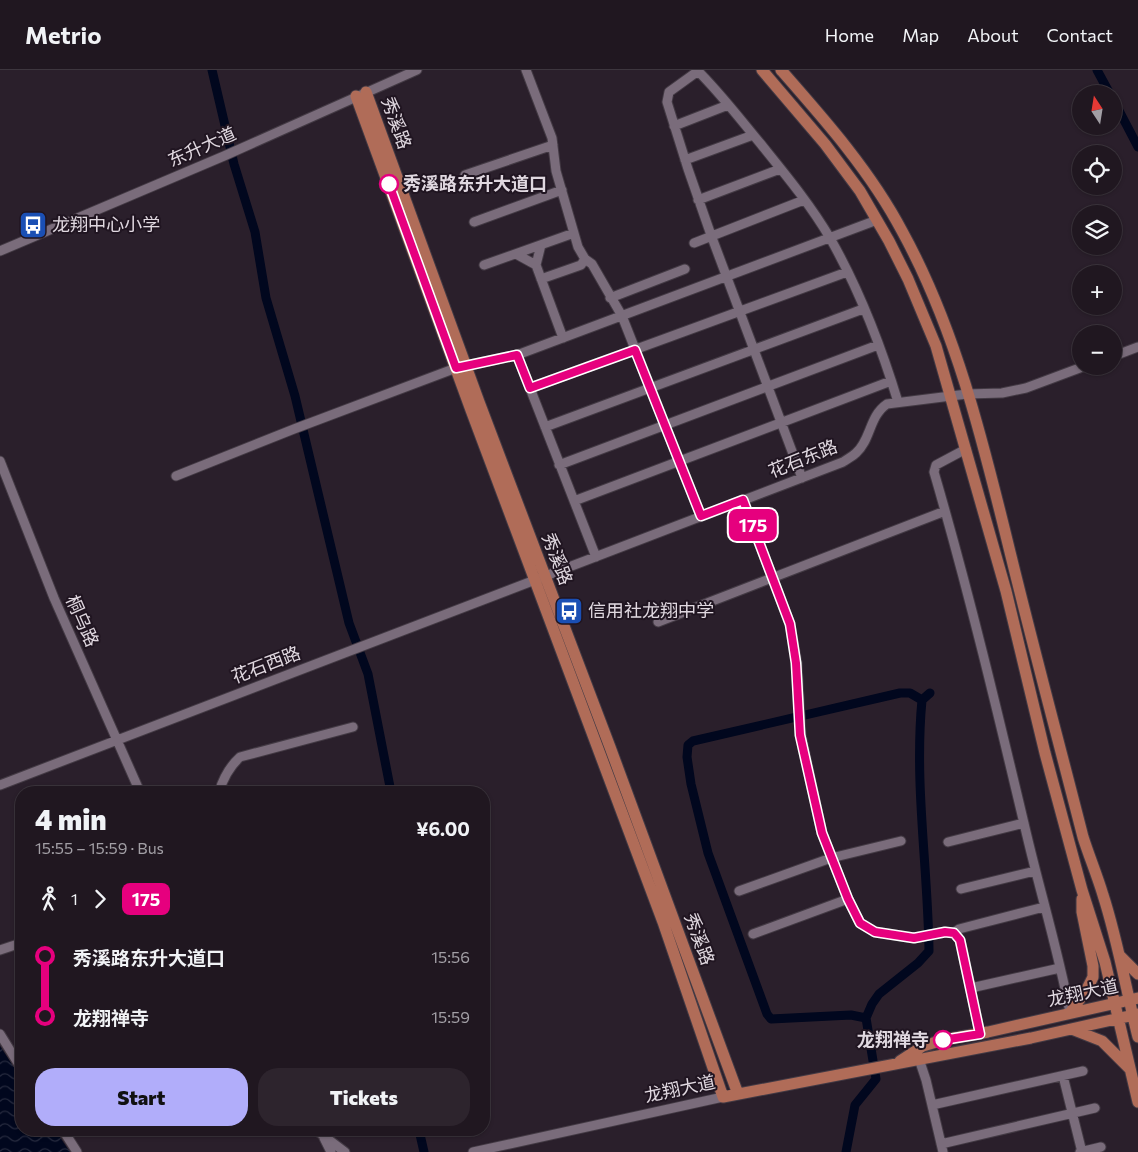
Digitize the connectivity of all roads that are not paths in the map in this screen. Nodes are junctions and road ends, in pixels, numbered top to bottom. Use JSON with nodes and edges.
{"nodes":[{"id":1,"x":417,"y":70,"type":"edge"},
{"id":2,"x":526,"y":70,"type":"edge"},
{"id":3,"x":762,"y":70,"type":"edge"},
{"id":4,"x":782,"y":70,"type":"edge"},
{"id":5,"x":361,"y":94,"type":"junction"},
{"id":6,"x":728,"y":105,"type":"junction"},
{"id":7,"x":674,"y":126,"type":"junction"},
{"id":8,"x":753,"y":135,"type":"junction"},
{"id":9,"x":553,"y":145,"type":"junction"},
{"id":10,"x":685,"y":160,"type":"junction"},
{"id":11,"x":780,"y":169,"type":"junction"},
{"id":12,"x":465,"y":175,"type":"dead end"},
{"id":13,"x":562,"y":190,"type":"junction"},
{"id":14,"x":698,"y":200,"type":"junction"},
{"id":15,"x":804,"y":200,"type":"junction"},
{"id":16,"x":877,"y":220,"type":"junction"},
{"id":17,"x":474,"y":222,"type":"dead end"},
{"id":18,"x":574,"y":233,"type":"junction"},
{"id":19,"x":711,"y":236,"type":"junction"},
{"id":20,"x":830,"y":238,"type":"junction"},
{"id":21,"x":694,"y":243,"type":"dead end"},
{"id":22,"x":541,"y":245,"type":"junction"},
{"id":23,"x":0,"y":251,"type":"edge"},
{"id":24,"x":516,"y":254,"type":"junction"},
{"id":25,"x":585,"y":259,"type":"junction"},
{"id":26,"x":536,"y":265,"type":"junction"},
{"id":27,"x":484,"y":266,"type":"dead end"},
{"id":28,"x":686,"y":269,"type":"dead end"},
{"id":29,"x":847,"y":272,"type":"junction"},
{"id":30,"x":726,"y":277,"type":"junction"},
{"id":31,"x":541,"y":279,"type":"junction"},
{"id":32,"x":610,"y":298,"type":"junction"},
{"id":33,"x":863,"y":309,"type":"junction"},
{"id":34,"x":739,"y":312,"type":"junction"},
{"id":35,"x":622,"y":316,"type":"junction"},
{"id":36,"x":562,"y":338,"type":"junction"},
{"id":37,"x":878,"y":345,"type":"junction"},
{"id":38,"x":1138,"y":347,"type":"edge"},
{"id":39,"x":635,"y":350,"type":"junction"},
{"id":40,"x":754,"y":350,"type":"junction"},
{"id":41,"x":1122,"y":353,"type":"edge"},
{"id":42,"x":517,"y":355,"type":"junction"},
{"id":43,"x":461,"y":367,"type":"junction"},
{"id":44,"x":1072,"y":371,"type":"edge"},
{"id":45,"x":891,"y":381,"type":"junction"},
{"id":46,"x":767,"y":386,"type":"junction"},
{"id":47,"x":530,"y":388,"type":"junction"},
{"id":48,"x":650,"y":388,"type":"junction"},
{"id":49,"x":967,"y":394,"type":"junction"},
{"id":50,"x":952,"y":396,"type":"junction"},
{"id":51,"x":898,"y":402,"type":"junction"},
{"id":52,"x":781,"y":423,"type":"junction"},
{"id":53,"x":665,"y":425,"type":"junction"},
{"id":54,"x":545,"y":427,"type":"junction"},
{"id":55,"x":966,"y":449,"type":"junction"},
{"id":56,"x":0,"y":461,"type":"edge"},
{"id":57,"x":679,"y":461,"type":"junction"},
{"id":58,"x":559,"y":464,"type":"junction"},
{"id":59,"x":176,"y":476,"type":"dead end"},
{"id":60,"x":802,"y":478,"type":"junction"},
{"id":61,"x":743,"y":500,"type":"junction"},
{"id":62,"x":574,"y":501,"type":"junction"},
{"id":63,"x":945,"y":511,"type":"junction"},
{"id":64,"x":701,"y":516,"type":"junction"},
{"id":65,"x":596,"y":557,"type":"junction"},
{"id":66,"x":773,"y":577,"type":"junction"},
{"id":67,"x":540,"y":578,"type":"junction"},
{"id":68,"x":658,"y":622,"type":"dead end"},
{"id":69,"x":352,"y":727,"type":"dead end"},
{"id":70,"x":117,"y":740,"type":"junction"},
{"id":71,"x":0,"y":785,"type":"edge"},
{"id":72,"x":137,"y":786,"type":"edge"},
{"id":73,"x":221,"y":786,"type":"edge"},
{"id":74,"x":1024,"y":823,"type":"junction"},
{"id":75,"x":901,"y":841,"type":"dead end"},
{"id":76,"x":948,"y":842,"type":"dead end"},
{"id":77,"x":831,"y":858,"type":"junction"},
{"id":78,"x":1035,"y":871,"type":"junction"},
{"id":79,"x":961,"y":889,"type":"dead end"},
{"id":80,"x":1082,"y":890,"type":"junction"},
{"id":81,"x":739,"y":891,"type":"dead end"},
{"id":82,"x":848,"y":899,"type":"junction"},
{"id":83,"x":1044,"y":907,"type":"junction"},
{"id":84,"x":954,"y":933,"type":"junction"},
{"id":85,"x":753,"y":934,"type":"dead end"},
{"id":86,"x":15,"y":945,"type":"edge"},
{"id":87,"x":0,"y":950,"type":"edge"},
{"id":88,"x":1119,"y":954,"type":"junction"},
{"id":89,"x":1060,"y":968,"type":"junction"},
{"id":90,"x":1138,"y":974,"type":"edge"},
{"id":91,"x":971,"y":988,"type":"junction"},
{"id":92,"x":1134,"y":999,"type":"edge"},
{"id":93,"x":1115,"y":1004,"type":"junction"},
{"id":94,"x":1070,"y":1013,"type":"junction"},
{"id":95,"x":1135,"y":1015,"type":"edge"},
{"id":96,"x":1118,"y":1020,"type":"junction"},
{"id":97,"x":1072,"y":1029,"type":"junction"},
{"id":98,"x":0,"y":1034,"type":"edge"},
{"id":99,"x":980,"y":1034,"type":"junction"},
{"id":100,"x":1138,"y":1037,"type":"edge"},
{"id":101,"x":918,"y":1055,"type":"junction"},
{"id":102,"x":15,"y":1058,"type":"edge"},
{"id":103,"x":1130,"y":1069,"type":"junction"},
{"id":104,"x":1083,"y":1071,"type":"dead end"},
{"id":105,"x":1063,"y":1076,"type":"junction"},
{"id":106,"x":738,"y":1094,"type":"junction"},
{"id":107,"x":723,"y":1097,"type":"junction"},
{"id":108,"x":1138,"y":1102,"type":"edge"},
{"id":109,"x":932,"y":1106,"type":"junction"},
{"id":110,"x":1096,"y":1108,"type":"dead end"},
{"id":111,"x":1072,"y":1113,"type":"junction"},
{"id":112,"x":67,"y":1136,"type":"edge"},
{"id":113,"x":321,"y":1136,"type":"edge"},
{"id":114,"x":323,"y":1136,"type":"edge"},
{"id":115,"x":1102,"y":1147,"type":"dead end"},
{"id":116,"x":942,"y":1148,"type":"edge"},
{"id":117,"x":77,"y":1152,"type":"edge"},
{"id":118,"x":331,"y":1152,"type":"edge"},
{"id":119,"x":345,"y":1152,"type":"edge"},
{"id":120,"x":474,"y":1152,"type":"edge"},
{"id":121,"x":1082,"y":1152,"type":"edge"}],
"edges":[{"from":1,"to":5,"type":"street","name":"东升大道"},
{"from":2,"to":9,"type":"street"},
{"from":3,"to":16,"type":"main road"},
{"from":4,"to":49,"type":"main road"},
{"from":5,"to":23,"type":"street","name":"东升大道"},
{"from":5,"to":43,"type":"main road","name":"秀溪路"},
{"from":6,"to":7,"type":"street"},
{"from":6,"to":7,"type":"street"},
{"from":6,"to":8,"type":"street"},
{"from":7,"to":10,"type":"street"},
{"from":8,"to":10,"type":"street"},
{"from":8,"to":11,"type":"street"},
{"from":9,"to":12,"type":"street"},
{"from":9,"to":13,"type":"street"},
{"from":10,"to":14,"type":"street"},
{"from":11,"to":14,"type":"street"},
{"from":11,"to":15,"type":"street"},
{"from":13,"to":17,"type":"street"},
{"from":13,"to":18,"type":"street"},
{"from":14,"to":19,"type":"street"},
{"from":15,"to":19,"type":"street"},
{"from":15,"to":20,"type":"street"},
{"from":16,"to":20,"type":"street"},
{"from":16,"to":50,"type":"main road"},
{"from":18,"to":22,"type":"street"},
{"from":18,"to":25,"type":"street"},
{"from":19,"to":21,"type":"street"},
{"from":19,"to":30,"type":"street"},
{"from":20,"to":29,"type":"street"},
{"from":20,"to":30,"type":"street"},
{"from":22,"to":24,"type":"street"},
{"from":22,"to":26,"type":"street"},
{"from":24,"to":26,"type":"street"},
{"from":24,"to":27,"type":"street"},
{"from":25,"to":31,"type":"street"},
{"from":25,"to":32,"type":"street"},
{"from":26,"to":31,"type":"street"},
{"from":28,"to":32,"type":"street"},
{"from":29,"to":33,"type":"street"},
{"from":29,"to":34,"type":"street"},
{"from":30,"to":34,"type":"street"},
{"from":30,"to":35,"type":"street"},
{"from":31,"to":36,"type":"street"},
{"from":32,"to":35,"type":"street"},
{"from":33,"to":37,"type":"street"},
{"from":33,"to":40,"type":"street"},
{"from":34,"to":39,"type":"street"},
{"from":34,"to":40,"type":"street"},
{"from":35,"to":36,"type":"street"},
{"from":35,"to":39,"type":"street"},
{"from":36,"to":42,"type":"street"},
{"from":37,"to":45,"type":"street"},
{"from":37,"to":46,"type":"street"},
{"from":38,"to":41,"type":"street"},
{"from":39,"to":47,"type":"street"},
{"from":39,"to":48,"type":"street"},
{"from":40,"to":46,"type":"street"},
{"from":40,"to":48,"type":"street"},
{"from":42,"to":43,"type":"street"},
{"from":42,"to":47,"type":"street"},
{"from":43,"to":59,"type":"street"},
{"from":43,"to":67,"type":"main road","name":"秀溪路"},
{"from":44,"to":49,"type":"street","name":"花石东路"},
{"from":45,"to":51,"type":"street"},
{"from":45,"to":52,"type":"street"},
{"from":46,"to":52,"type":"street"},
{"from":46,"to":53,"type":"street"},
{"from":47,"to":54,"type":"street"},
{"from":48,"to":53,"type":"street"},
{"from":48,"to":54,"type":"street"},
{"from":49,"to":50,"type":"street","name":"花石东路"},
{"from":49,"to":88,"type":"main road"},
{"from":50,"to":51,"type":"street","name":"花石东路"},
{"from":50,"to":55,"type":"main road"},
{"from":51,"to":60,"type":"street","name":"花石东路"},
{"from":52,"to":57,"type":"street"},
{"from":52,"to":60,"type":"street"},
{"from":53,"to":57,"type":"street"},
{"from":53,"to":58,"type":"street"},
{"from":54,"to":58,"type":"street"},
{"from":55,"to":63,"type":"street"},
{"from":55,"to":80,"type":"main road"},
{"from":56,"to":70,"type":"street","name":"桐乌路"},
{"from":57,"to":62,"type":"street"},
{"from":57,"to":64,"type":"street"},
{"from":58,"to":62,"type":"street"},
{"from":60,"to":61,"type":"street","name":"花石东路"},
{"from":61,"to":64,"type":"street","name":"花石东路"},
{"from":61,"to":66,"type":"street"},
{"from":62,"to":65,"type":"street"},
{"from":63,"to":66,"type":"street"},
{"from":63,"to":74,"type":"street"},
{"from":64,"to":65,"type":"street","name":"花石东路"},
{"from":65,"to":67,"type":"street","name":"花石东路"},
{"from":66,"to":68,"type":"street"},
{"from":66,"to":77,"type":"street"},
{"from":67,"to":70,"type":"street","name":"花石西路"},
{"from":67,"to":106,"type":"main road","name":"秀溪路"},
{"from":67,"to":107,"type":"main road","name":"秀溪路"},
{"from":69,"to":73,"type":"street"},
{"from":70,"to":71,"type":"street","name":"花石西路"},
{"from":70,"to":72,"type":"street","name":"桐乌路"},
{"from":74,"to":76,"type":"street"},
{"from":74,"to":78,"type":"street"},
{"from":75,"to":77,"type":"street"},
{"from":77,"to":81,"type":"street"},
{"from":77,"to":82,"type":"street"},
{"from":78,"to":79,"type":"street"},
{"from":78,"to":83,"type":"street"},
{"from":80,"to":93,"type":"main road"},
{"from":80,"to":94,"type":"main road"},
{"from":82,"to":84,"type":"street"},
{"from":82,"to":85,"type":"street"},
{"from":83,"to":84,"type":"street"},
{"from":83,"to":89,"type":"street"},
{"from":84,"to":91,"type":"street"},
{"from":86,"to":87,"type":"street"},
{"from":88,"to":90,"type":"main road"},
{"from":88,"to":92,"type":"main road"},
{"from":89,"to":91,"type":"street"},
{"from":89,"to":94,"type":"street"},
{"from":91,"to":99,"type":"street"},
{"from":92,"to":93,"type":"main road","name":"龙翔大道"},
{"from":92,"to":95,"type":"main road"},
{"from":93,"to":94,"type":"main road","name":"龙翔大道"},
{"from":93,"to":96,"type":"main road"},
{"from":94,"to":99,"type":"main road","name":"龙翔大道"},
{"from":95,"to":96,"type":"main road","name":"龙翔大道"},
{"from":95,"to":100,"type":"main road"},
{"from":96,"to":97,"type":"main road","name":"龙翔大道"},
{"from":96,"to":103,"type":"main road"},
{"from":97,"to":101,"type":"main road","name":"龙翔大道"},
{"from":97,"to":103,"type":"main road"},
{"from":98,"to":102,"type":"street"},
{"from":99,"to":101,"type":"main road","name":"龙翔大道"},
{"from":101,"to":106,"type":"main road","name":"龙翔大道"},
{"from":101,"to":109,"type":"street"},
{"from":103,"to":108,"type":"main road"},
{"from":104,"to":105,"type":"street"},
{"from":105,"to":109,"type":"street"},
{"from":105,"to":111,"type":"street"},
{"from":106,"to":107,"type":"main road","name":"龙翔大道"},
{"from":107,"to":120,"type":"street","name":"龙翔大道"},
{"from":109,"to":116,"type":"street"},
{"from":110,"to":111,"type":"street"},
{"from":111,"to":116,"type":"street"},
{"from":111,"to":121,"type":"street"},
{"from":112,"to":117,"type":"street"},
{"from":113,"to":118,"type":"street"},
{"from":114,"to":119,"type":"street"},
{"from":115,"to":121,"type":"street"}]}
